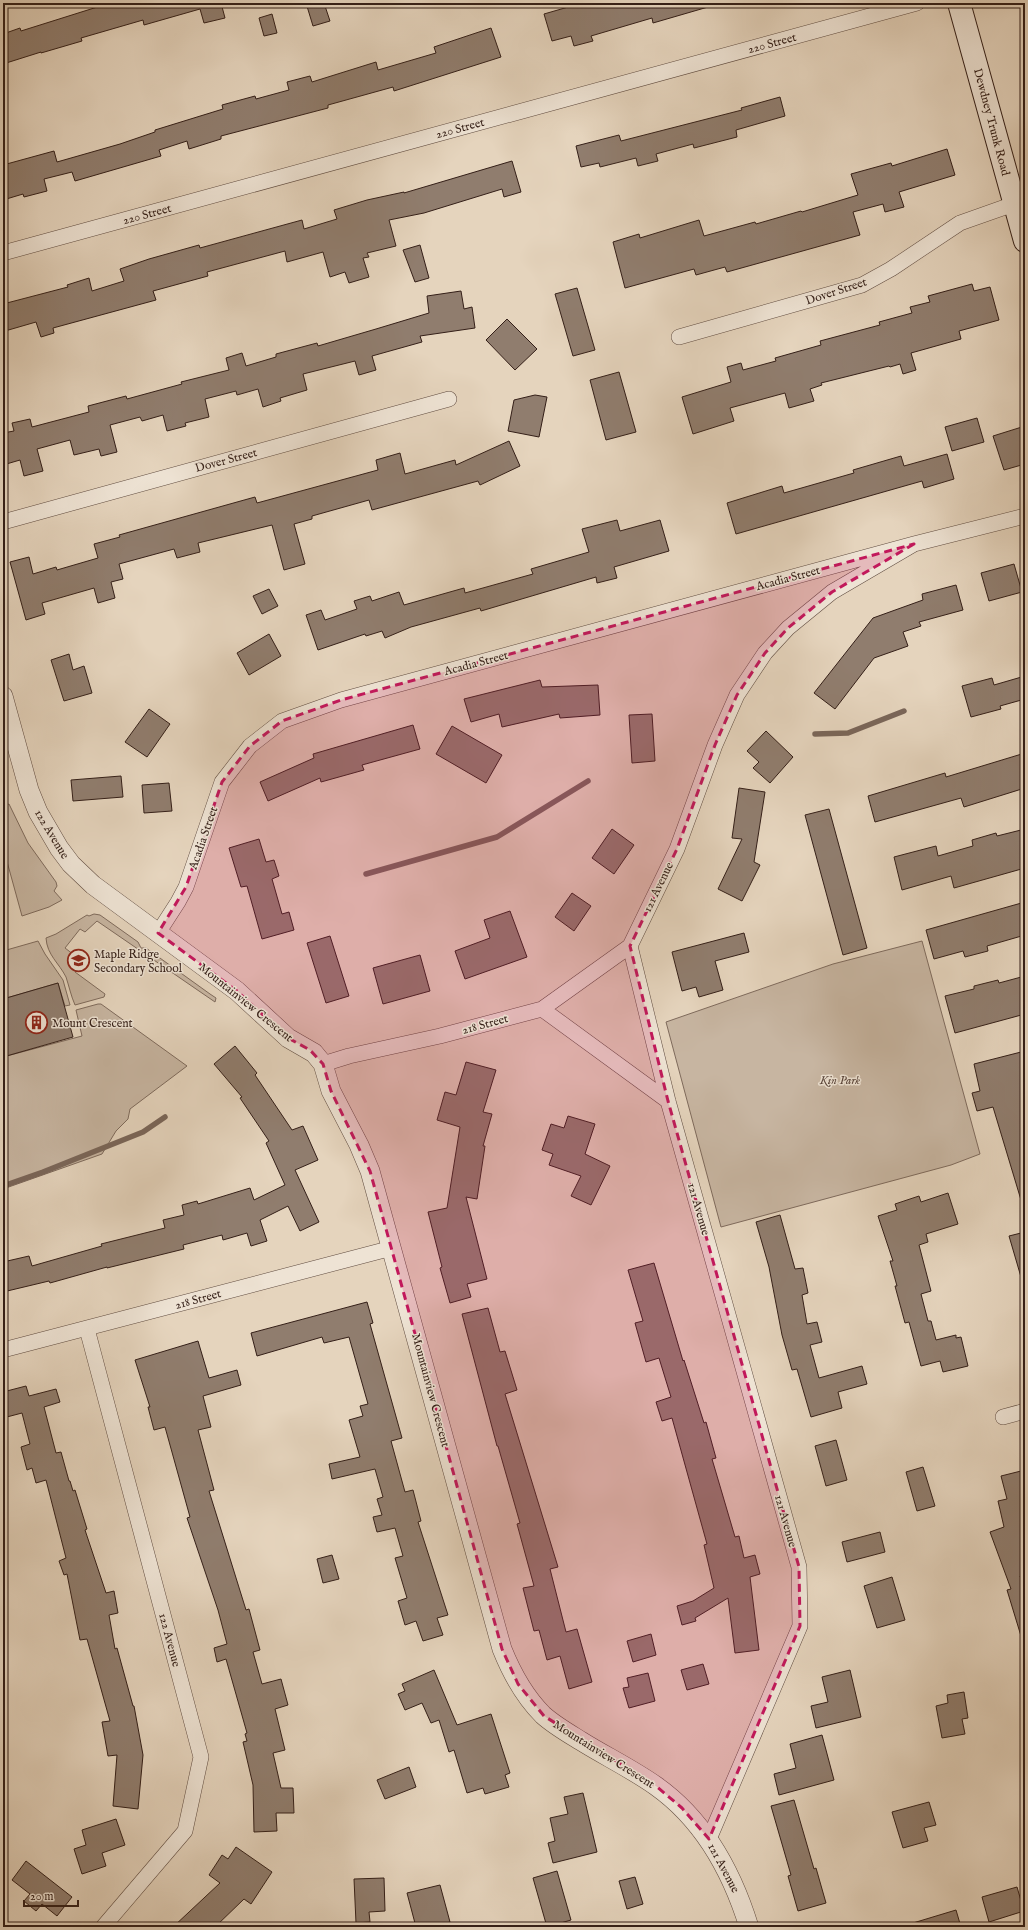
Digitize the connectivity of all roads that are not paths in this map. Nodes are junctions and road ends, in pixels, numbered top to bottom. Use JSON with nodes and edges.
{"nodes":[{"id":1,"x":917,"y":3,"type":"edge"},
{"id":2,"x":959,"y":3,"type":"edge"},
{"id":3,"x":1020,"y":202,"type":"edge"},
{"id":4,"x":1025,"y":241,"type":"edge"},
{"id":5,"x":3,"y":253,"type":"edge"},
{"id":6,"x":679,"y":337,"type":"dead end"},
{"id":7,"x":449,"y":399,"type":"dead end"},
{"id":8,"x":1025,"y":516,"type":"edge"},
{"id":9,"x":3,"y":522,"type":"edge"},
{"id":10,"x":914,"y":544,"type":"junction"},
{"id":11,"x":3,"y":696,"type":"edge"},
{"id":12,"x":715,"y":745,"type":"joint"},
{"id":13,"x":158,"y":933,"type":"junction"},
{"id":14,"x":630,"y":946,"type":"junction"},
{"id":15,"x":542,"y":1009,"type":"junction"},
{"id":16,"x":323,"y":1064,"type":"junction"},
{"id":17,"x":668,"y":1101,"type":"junction"},
{"id":18,"x":392,"y":1248,"type":"junction"},
{"id":19,"x":87,"y":1329,"type":"junction"},
{"id":20,"x":3,"y":1350,"type":"edge"},
{"id":21,"x":1025,"y":1411,"type":"edge"},
{"id":22,"x":1002,"y":1417,"type":"dead end"},
{"id":23,"x":709,"y":1838,"type":"junction"},
{"id":24,"x":103,"y":1927,"type":"edge"},
{"id":25,"x":749,"y":1927,"type":"edge"}],
"edges":[{"from":1,"to":5,"type":"street","name":"220 Street"},
{"from":2,"to":3,"type":"main road","name":"Dewdney Trunk Road"},
{"from":3,"to":4,"type":"main road","name":"Dewdney Trunk Road"},
{"from":3,"to":6,"type":"street","name":"Dover Street"},
{"from":7,"to":9,"type":"street","name":"Dover Street"},
{"from":8,"to":10,"type":"street","name":"Acadia Street"},
{"from":10,"to":12,"type":"street","name":"Acadia Street"},
{"from":10,"to":13,"type":"street","name":"Acadia Street"},
{"from":11,"to":13,"type":"street","name":"122 Avenue"},
{"from":12,"to":14,"type":"street","name":"121 Avenue"},
{"from":13,"to":16,"type":"street","name":"Mountainview Crescent"},
{"from":14,"to":15,"type":"street","name":"218 Street"},
{"from":14,"to":17,"type":"street","name":"121 Avenue"},
{"from":15,"to":16,"type":"street","name":"218 Street"},
{"from":15,"to":17,"type":"street"},
{"from":16,"to":18,"type":"street","name":"Mountainview Crescent"},
{"from":17,"to":23,"type":"street","name":"121 Avenue"},
{"from":18,"to":19,"type":"street","name":"218 Street"},
{"from":18,"to":23,"type":"street","name":"Mountainview Crescent"},
{"from":19,"to":20,"type":"street","name":"218 Street"},
{"from":19,"to":24,"type":"street","name":"122 Avenue"},
{"from":21,"to":22,"type":"street"},
{"from":23,"to":25,"type":"street","name":"121 Avenue"}]}
